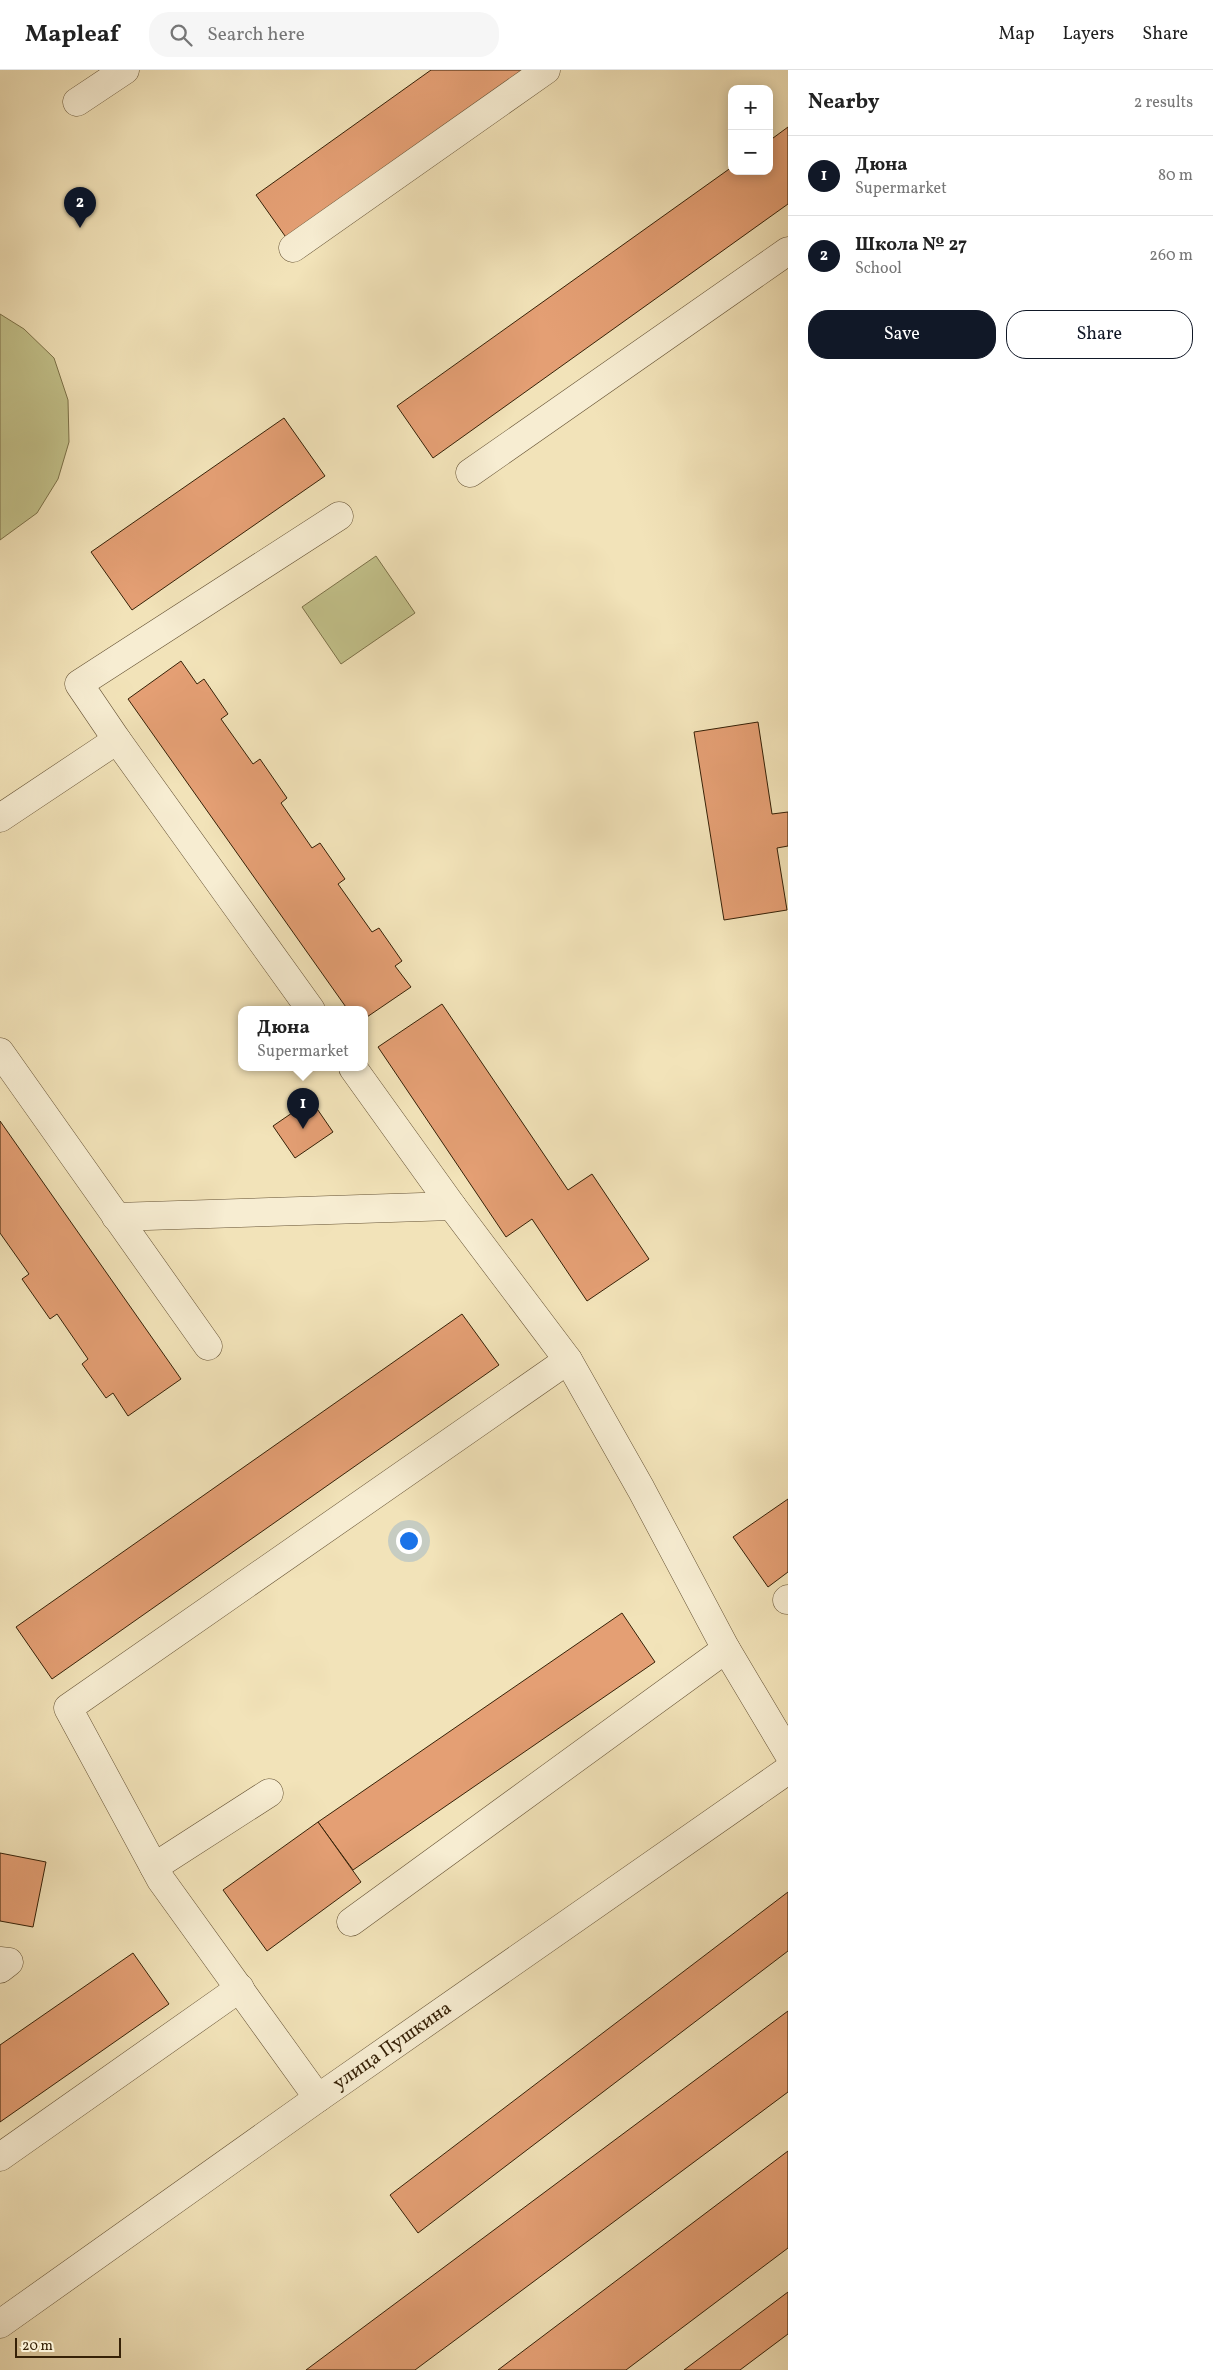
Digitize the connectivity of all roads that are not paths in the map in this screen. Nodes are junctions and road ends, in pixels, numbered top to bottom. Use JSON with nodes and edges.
{"nodes":[{"id":1,"x":125,"y":70,"type":"edge"},
{"id":2,"x":546,"y":70,"type":"edge"},
{"id":3,"x":77,"y":102,"type":"dead end"},
{"id":4,"x":293,"y":248,"type":"dead end"},
{"id":5,"x":788,"y":251,"type":"edge"},
{"id":6,"x":470,"y":474,"type":"dead end"},
{"id":7,"x":339,"y":516,"type":"dead end"},
{"id":8,"x":117,"y":740,"type":"junction"},
{"id":9,"x":0,"y":818,"type":"edge"},
{"id":10,"x":308,"y":1006,"type":"edge"},
{"id":11,"x":0,"y":1052,"type":"edge"},
{"id":12,"x":355,"y":1071,"type":"edge"},
{"id":13,"x":452,"y":1206,"type":"junction"},
{"id":14,"x":116,"y":1217,"type":"junction"},
{"id":15,"x":208,"y":1346,"type":"dead end"},
{"id":16,"x":568,"y":1360,"type":"junction"},
{"id":17,"x":726,"y":1649,"type":"junction"},
{"id":18,"x":788,"y":1753,"type":"edge"},
{"id":19,"x":788,"y":1770,"type":"edge"},
{"id":20,"x":269,"y":1793,"type":"dead end"},
{"id":21,"x":154,"y":1867,"type":"junction"},
{"id":22,"x":351,"y":1922,"type":"dead end"},
{"id":23,"x":0,"y":1961,"type":"edge"},
{"id":24,"x":0,"y":1969,"type":"edge"},
{"id":25,"x":240,"y":1988,"type":"junction"},
{"id":26,"x":318,"y":2098,"type":"junction"},
{"id":27,"x":0,"y":2158,"type":"edge"},
{"id":28,"x":0,"y":2324,"type":"edge"}],
"edges":[{"from":1,"to":3,"type":"street"},
{"from":2,"to":4,"type":"street"},
{"from":5,"to":6,"type":"street"},
{"from":7,"to":8,"type":"street"},
{"from":8,"to":9,"type":"street"},
{"from":8,"to":10,"type":"street"},
{"from":11,"to":14,"type":"street"},
{"from":12,"to":13,"type":"street"},
{"from":13,"to":14,"type":"street"},
{"from":13,"to":16,"type":"street"},
{"from":14,"to":15,"type":"street"},
{"from":16,"to":17,"type":"street"},
{"from":16,"to":21,"type":"street"},
{"from":17,"to":18,"type":"street"},
{"from":17,"to":22,"type":"street"},
{"from":19,"to":26,"type":"street","name":"улица Пушкина"},
{"from":20,"to":21,"type":"street"},
{"from":21,"to":25,"type":"street"},
{"from":23,"to":24,"type":"street"},
{"from":25,"to":26,"type":"street"},
{"from":25,"to":27,"type":"street"},
{"from":26,"to":28,"type":"street","name":"улица Пушкина"}]}
